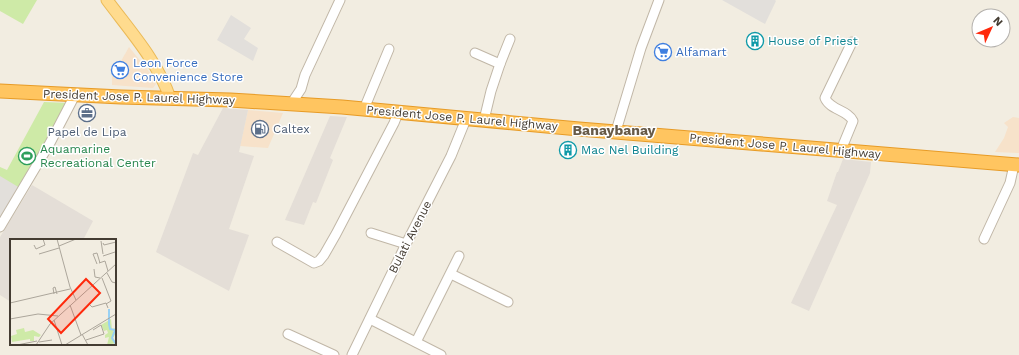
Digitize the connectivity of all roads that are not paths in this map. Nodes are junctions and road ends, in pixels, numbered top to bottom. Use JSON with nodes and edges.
{"nodes":[{"id":1,"x":107,"y":0,"type":"edge"},
{"id":2,"x":340,"y":0,"type":"edge"},
{"id":3,"x":659,"y":0,"type":"edge"},
{"id":4,"x":510,"y":39,"type":"dead end"},
{"id":5,"x":852,"y":42,"type":"dead end"},
{"id":6,"x":389,"y":49,"type":"dead end"},
{"id":7,"x":475,"y":53,"type":"dead end"},
{"id":8,"x":500,"y":64,"type":"junction"},
{"id":9,"x":0,"y":91,"type":"edge"},
{"id":10,"x":75,"y":95,"type":"junction"},
{"id":11,"x":170,"y":98,"type":"junction"},
{"id":12,"x":291,"y":104,"type":"junction"},
{"id":13,"x":364,"y":109,"type":"junction"},
{"id":14,"x":398,"y":113,"type":"junction"},
{"id":15,"x":466,"y":118,"type":"junction"},
{"id":16,"x":484,"y":120,"type":"junction"},
{"id":17,"x":616,"y":131,"type":"junction"},
{"id":18,"x":841,"y":150,"type":"junction"},
{"id":19,"x":1017,"y":165,"type":"edge"},
{"id":20,"x":0,"y":227,"type":"edge"},
{"id":21,"x":371,"y":233,"type":"dead end"},
{"id":22,"x":984,"y":239,"type":"dead end"},
{"id":23,"x":277,"y":242,"type":"dead end"},
{"id":24,"x":406,"y":244,"type":"junction"},
{"id":25,"x":460,"y":256,"type":"dead end"},
{"id":26,"x":451,"y":274,"type":"junction"},
{"id":27,"x":508,"y":302,"type":"dead end"},
{"id":28,"x":370,"y":319,"type":"junction"},
{"id":29,"x":288,"y":334,"type":"dead end"},
{"id":30,"x":416,"y":342,"type":"junction"},
{"id":31,"x":334,"y":355,"type":"edge"},
{"id":32,"x":352,"y":355,"type":"edge"},
{"id":33,"x":441,"y":355,"type":"edge"}],
"edges":[{"from":1,"to":11,"type":"main road"},
{"from":2,"to":12,"type":"street"},
{"from":3,"to":17,"type":"street"},
{"from":4,"to":8,"type":"street"},
{"from":5,"to":18,"type":"street"},
{"from":6,"to":13,"type":"street"},
{"from":7,"to":8,"type":"street"},
{"from":8,"to":16,"type":"street"},
{"from":9,"to":10,"type":"highway","name":"President Jose P. Laurel Highway"},
{"from":10,"to":11,"type":"highway","name":"President Jose P. Laurel Highway"},
{"from":10,"to":20,"type":"street"},
{"from":11,"to":12,"type":"highway","name":"President Jose P. Laurel Highway"},
{"from":12,"to":13,"type":"highway","name":"President Jose P. Laurel Highway"},
{"from":13,"to":14,"type":"highway","name":"President Jose P. Laurel Highway"},
{"from":14,"to":15,"type":"highway","name":"President Jose P. Laurel Highway"},
{"from":14,"to":23,"type":"street"},
{"from":15,"to":16,"type":"highway","name":"President Jose P. Laurel Highway"},
{"from":15,"to":24,"type":"street","name":"Bulati Avenue"},
{"from":16,"to":17,"type":"highway","name":"President Jose P. Laurel Highway"},
{"from":17,"to":18,"type":"highway","name":"President Jose P. Laurel Highway"},
{"from":18,"to":19,"type":"highway","name":"President Jose P. Laurel Highway"},
{"from":19,"to":22,"type":"street"},
{"from":21,"to":24,"type":"street"},
{"from":24,"to":28,"type":"street","name":"Bulati Avenue"},
{"from":25,"to":26,"type":"street"},
{"from":26,"to":27,"type":"street"},
{"from":26,"to":30,"type":"street"},
{"from":28,"to":30,"type":"street"},
{"from":28,"to":32,"type":"street","name":"Bulati Avenue"},
{"from":29,"to":31,"type":"street"},
{"from":30,"to":33,"type":"street"}]}
